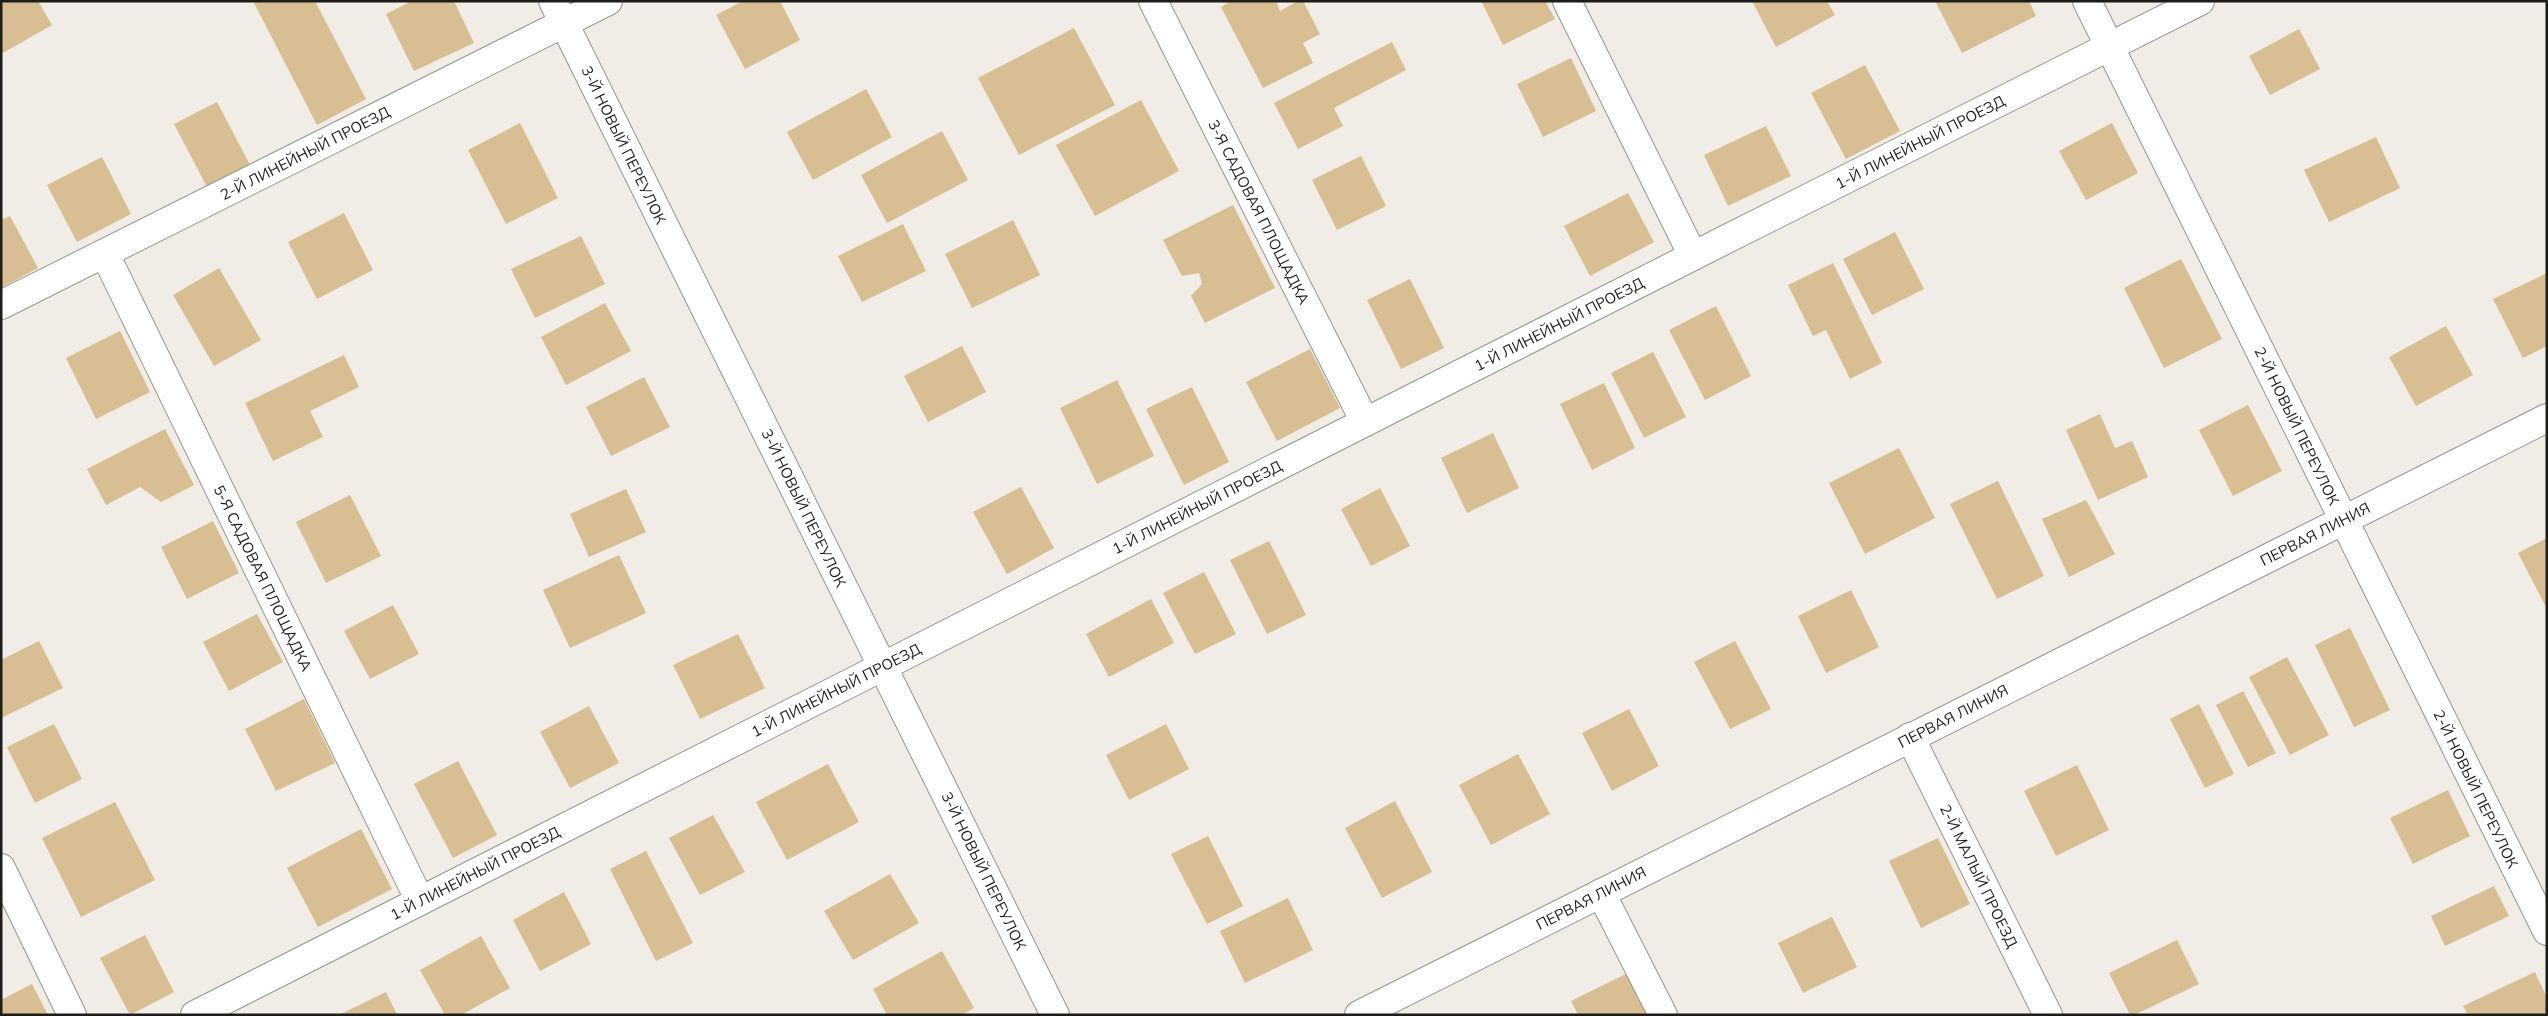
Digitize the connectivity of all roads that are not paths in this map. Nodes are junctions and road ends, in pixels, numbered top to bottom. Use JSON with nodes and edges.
{"nodes":[{"id":1,"x":608,"y":1,"type":"edge"},
{"id":2,"x":1153,"y":1,"type":"edge"},
{"id":3,"x":1567,"y":1,"type":"edge"},
{"id":4,"x":2087,"y":1,"type":"edge"},
{"id":5,"x":2200,"y":1,"type":"edge"},
{"id":6,"x":558,"y":12,"type":"edge"},
{"id":7,"x":2110,"y":47,"type":"junction"},
{"id":8,"x":105,"y":254,"type":"junction"},
{"id":9,"x":1693,"y":256,"type":"junction"},
{"id":10,"x":1,"y":306,"type":"edge"},
{"id":11,"x":2547,"y":418,"type":"edge"},
{"id":12,"x":1365,"y":422,"type":"junction"},
{"id":13,"x":2343,"y":520,"type":"junction"},
{"id":14,"x":883,"y":666,"type":"junction"},
{"id":15,"x":1910,"y":738,"type":"junction"},
{"id":16,"x":1,"y":868,"type":"edge"},
{"id":17,"x":1601,"y":893,"type":"junction"},
{"id":18,"x":420,"y":902,"type":"junction"},
{"id":19,"x":2547,"y":931,"type":"edge"},
{"id":20,"x":72,"y":1015,"type":"edge"},
{"id":21,"x":195,"y":1015,"type":"edge"},
{"id":22,"x":1055,"y":1015,"type":"edge"},
{"id":23,"x":1359,"y":1015,"type":"edge"},
{"id":24,"x":1663,"y":1015,"type":"edge"},
{"id":25,"x":2048,"y":1015,"type":"edge"}],
"edges":[{"from":1,"to":6,"type":"street","name":"2-Й ЛИНЕЙНЫЙ ПРОЕЗД"},
{"from":2,"to":12,"type":"street","name":"3-Я САДОВАЯ ПЛОЩАДКА"},
{"from":3,"to":9,"type":"street"},
{"from":4,"to":7,"type":"street","name":"2-Й НОВЫЙ ПЕРЕУЛОК"},
{"from":5,"to":7,"type":"street","name":"1-Й ЛИНЕЙНЫЙ ПРОЕЗД"},
{"from":6,"to":8,"type":"street","name":"2-Й ЛИНЕЙНЫЙ ПРОЕЗД"},
{"from":6,"to":14,"type":"street","name":"3-Й НОВЫЙ ПЕРЕУЛОК"},
{"from":7,"to":9,"type":"street","name":"1-Й ЛИНЕЙНЫЙ ПРОЕЗД"},
{"from":7,"to":13,"type":"street","name":"2-Й НОВЫЙ ПЕРЕУЛОК"},
{"from":8,"to":10,"type":"street","name":"2-Й ЛИНЕЙНЫЙ ПРОЕЗД"},
{"from":8,"to":18,"type":"street","name":"5-Я САДОВАЯ ПЛОЩАДКА"},
{"from":9,"to":12,"type":"street","name":"1-Й ЛИНЕЙНЫЙ ПРОЕЗД"},
{"from":11,"to":13,"type":"street","name":"ПЕРВАЯ ЛИНИЯ"},
{"from":12,"to":14,"type":"street","name":"1-Й ЛИНЕЙНЫЙ ПРОЕЗД"},
{"from":13,"to":15,"type":"street","name":"ПЕРВАЯ ЛИНИЯ"},
{"from":13,"to":19,"type":"street","name":"2-Й НОВЫЙ ПЕРЕУЛОК"},
{"from":14,"to":18,"type":"street","name":"1-Й ЛИНЕЙНЫЙ ПРОЕЗД"},
{"from":14,"to":22,"type":"street","name":"3-Й НОВЫЙ ПЕРЕУЛОК"},
{"from":15,"to":17,"type":"street","name":"ПЕРВАЯ ЛИНИЯ"},
{"from":15,"to":25,"type":"street","name":"2-Й МАЛЫЙ ПРОЕЗД"},
{"from":16,"to":20,"type":"street"},
{"from":17,"to":23,"type":"street","name":"ПЕРВАЯ ЛИНИЯ"},
{"from":17,"to":24,"type":"street"},
{"from":18,"to":21,"type":"street","name":"1-Й ЛИНЕЙНЫЙ ПРОЕЗД"}]}
